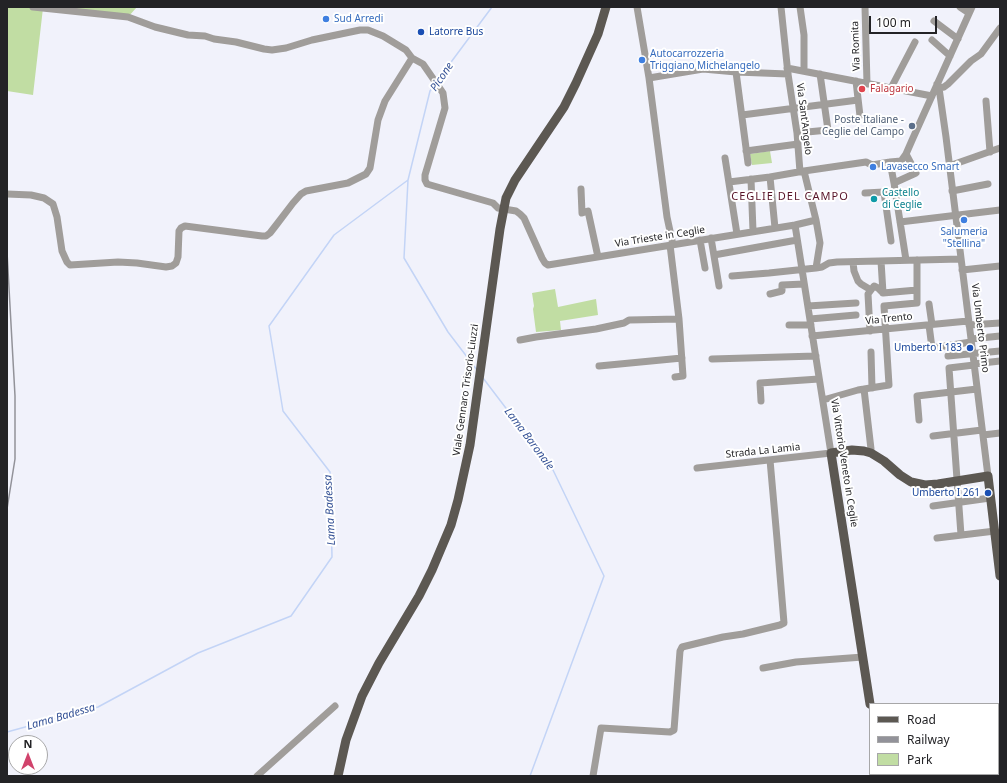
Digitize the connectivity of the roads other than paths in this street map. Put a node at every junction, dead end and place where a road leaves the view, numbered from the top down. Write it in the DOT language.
graph roads {
  1 [pos="33,7"];
  2 [pos="606,7"];
  3 [pos="637,7"];
  4 [pos="781,7"];
  5 [pos="800,7"];
  6 [pos="865,7"];
  7 [pos="960,7"];
  8 [pos="971,10"];
  9 [pos="934,21"];
  10 [pos="1000,28"];
  11 [pos="958,39"];
  12 [pos="932,40"];
  13 [pos="915,42"];
  14 [pos="950,56"];
  15 [pos="412,58"];
  16 [pos="788,71"];
  17 [pos="804,71"];
  18 [pos="736,72"];
  19 [pos="820,74"];
  20 [pos="649,78"];
  21 [pos="856,82"];
  22 [pos="867,84"];
  23 [pos="938,86"];
  24 [pos="891,88"];
  25 [pos="932,96"];
  26 [pos="858,100"];
  27 [pos="986,101"];
  28 [pos="824,105"];
  29 [pos="793,109"];
  30 [pos="742,115"];
  31 [pos="860,116"];
  32 [pos="797,133"];
  33 [pos="798,144"];
  34 [pos="1000,148"];
  35 [pos="746,151"];
  36 [pos="990,152"];
  37 [pos="906,154"];
  38 [pos="725,158"];
  39 [pos="748,163"];
  40 [pos="891,164"];
  41 [pos="949,166"];
  42 [pos="802,172"];
  43 [pos="770,177"];
  44 [pos="750,179"];
  45 [pos="729,182"];
  46 [pos="894,183"];
  47 [pos="988,184"];
  48 [pos="581,190"];
  49 [pos="952,191"];
  50 [pos="884,192"];
  51 [pos="865,193"];
  52 [pos="8,194"];
  53 [pos="504,209"];
  54 [pos="1000,210"];
  55 [pos="955,216"];
  56 [pos="816,220"];
  57 [pos="900,222"];
  58 [pos="795,225"];
  59 [pos="775,228"];
  60 [pos="753,231"];
  61 [pos="737,234"];
  62 [pos="711,238"];
  63 [pos="700,240"];
  64 [pos="797,240"];
  65 [pos="891,241"];
  66 [pos="672,245"];
  67 [pos="714,255"];
  68 [pos="598,257"];
  69 [pos="961,258"];
  70 [pos="906,260"];
  71 [pos="917,260"];
  72 [pos="881,261"];
  73 [pos="853,262"];
  74 [pos="1000,266"];
  75 [pos="705,268"];
  76 [pos="816,268"];
  77 [pos="802,270"];
  78 [pos="962,270"];
  79 [pos="732,276"];
  80 [pos="804,284"];
  81 [pos="719,286"];
  82 [pos="871,290"];
  83 [pos="917,290"];
  84 [pos="883,293"];
  85 [pos="770,294"];
  86 [pos="856,303"];
  87 [pos="929,304"];
  88 [pos="808,306"];
  89 [pos="856,315"];
  90 [pos="679,319"];
  91 [pos="810,322"];
  92 [pos="969,323"];
  93 [pos="1000,323"];
  94 [pos="789,325"];
  95 [pos="930,325"];
  96 [pos="885,329"];
  97 [pos="870,331"];
  98 [pos="812,336"];
  99 [pos="1000,336"];
  100 [pos="520,340"];
  101 [pos="971,341"];
  102 [pos="1000,351"];
  103 [pos="871,352"];
  104 [pos="972,353"];
  105 [pos="816,356"];
  106 [pos="948,356"];
  107 [pos="682,358"];
  108 [pos="712,359"];
  109 [pos="1000,362"];
  110 [pos="974,364"];
  111 [pos="599,366"];
  112 [pos="676,378"];
  113 [pos="819,379"];
  114 [pos="872,388"];
  115 [pos="864,389"];
  116 [pos="977,389"];
  117 [pos="951,392"];
  118 [pos="823,400"];
  119 [pos="761,401"];
  120 [pos="919,420"];
  121 [pos="982,432"];
  122 [pos="1000,433"];
  123 [pos="954,434"];
  124 [pos="933,436"];
  125 [pos="831,453"];
  126 [pos="870,453"];
  127 [pos="770,460"];
  128 [pos="696,468"];
  129 [pos="988,476"];
  130 [pos="957,481"];
  131 [pos="990,498"];
  132 [pos="959,502"];
  133 [pos="933,506"];
  134 [pos="995,531"];
  135 [pos="961,535"];
  136 [pos="937,538"];
  137 [pos="1000,576"];
  138 [pos="863,657"];
  139 [pos="763,668"];
  140 [pos="870,703"];
  141 [pos="335,706"];
  142 [pos="257,776"];
  143 [pos="338,776"];
  144 [pos="593,776"];
  1 -- 15 [label="street"];
  2 -- 53 [label="main road, Viale Gennaro Trisorio-Liuzzi"];
  3 -- 20 [label="street"];
  4 -- 16 [label="street, Via Sant'Angelo"];
  5 -- 17 [label="street"];
  6 -- 22 [label="street, Via Romita"];
  7 -- 8 [label="street"];
  8 -- 11 [label="street"];
  9 -- 11 [label="street"];
  10 -- 23 [label="street"];
  11 -- 14 [label="street"];
  12 -- 14 [label="street"];
  13 -- 24 [label="street"];
  14 -- 23 [label="street"];
  15 -- 52 [label="street"];
  15 -- 53 [label="street"];
  16 -- 17 [label="street"];
  16 -- 18 [label="street"];
  16 -- 29 [label="street, Via Sant'Angelo"];
  17 -- 19 [label="street"];
  18 -- 20 [label="street"];
  18 -- 30 [label="street"];
  19 -- 21 [label="street"];
  19 -- 28 [label="street"];
  20 -- 66 [label="street"];
  21 -- 22 [label="street"];
  21 -- 26 [label="street"];
  22 -- 24 [label="street"];
  23 -- 25 [label="street"];
  23 -- 41 [label="street, Via Umberto Primo"];
  24 -- 25 [label="street"];
  25 -- 37 [label="street"];
  26 -- 28 [label="street"];
  26 -- 31 [label="street"];
  27 -- 36 [label="street"];
  28 -- 29 [label="street"];
  28 -- 32 [label="street"];
  29 -- 30 [label="street"];
  29 -- 32 [label="street, Via Sant'Angelo"];
  30 -- 35 [label="street"];
  32 -- 33 [label="street, Via Sant'Angelo"];
  33 -- 35 [label="street"];
  33 -- 42 [label="street, Via Sant'Angelo"];
  34 -- 36 [label="street"];
  35 -- 39 [label="street"];
  36 -- 41 [label="street"];
  37 -- 40 [label="street"];
  37 -- 46 [label="street"];
  38 -- 45 [label="street"];
  40 -- 42 [label="street"];
  40 -- 46 [label="street"];
  41 -- 49 [label="street, Via Umberto Primo"];
  42 -- 43 [label="street"];
  42 -- 56 [label="street, Via Sant'Angelo"];
  43 -- 43 [label="street"];
  43 -- 44 [label="street"];
  43 -- 59 [label="street"];
  44 -- 45 [label="street"];
  44 -- 60 [label="street"];
  45 -- 61 [label="street"];
  46 -- 50 [label="street"];
  46 -- 57 [label="street"];
  47 -- 49 [label="street"];
  48 -- 68 [label="street"];
  49 -- 55 [label="street, Via Umberto Primo"];
  50 -- 51 [label="street"];
  50 -- 65 [label="street"];
  53 -- 68 [label="street, Via Trieste in Ceglie"];
  53 -- 143 [label="main road, Viale Gennaro Trisorio-Liuzzi"];
  54 -- 55 [label="street"];
  55 -- 57 [label="street"];
  55 -- 69 [label="street, Via Umberto Primo"];
  56 -- 58 [label="street, Via Trieste in Ceglie"];
  56 -- 76 [label="street, Via Sant'Angelo"];
  57 -- 70 [label="street"];
  58 -- 59 [label="street, Via Trieste in Ceglie"];
  58 -- 64 [label="street, Via Vittorio Veneto in Ceglie"];
  59 -- 60 [label="street, Via Trieste in Ceglie"];
  60 -- 61 [label="street, Via Trieste in Ceglie"];
  61 -- 62 [label="street, Via Trieste in Ceglie"];
  62 -- 63 [label="street, Via Trieste in Ceglie"];
  62 -- 67 [label="street"];
  63 -- 66 [label="street, Via Trieste in Ceglie"];
  63 -- 75 [label="street"];
  64 -- 67 [label="street"];
  64 -- 77 [label="street, Via Vittorio Veneto in Ceglie"];
  66 -- 68 [label="street, Via Trieste in Ceglie"];
  66 -- 90 [label="street"];
  67 -- 81 [label="street"];
  69 -- 71 [label="street"];
  69 -- 78 [label="street, Via Umberto Primo"];
  70 -- 71 [label="street"];
  70 -- 72 [label="street"];
  71 -- 83 [label="street"];
  72 -- 73 [label="street"];
  72 -- 84 [label="street"];
  73 -- 76 [label="street"];
  73 -- 82 [label="street"];
  74 -- 78 [label="street"];
  76 -- 77 [label="street"];
  77 -- 79 [label="street"];
  77 -- 80 [label="street, Via Vittorio Veneto in Ceglie"];
  78 -- 92 [label="street, Via Umberto Primo"];
  80 -- 85 [label="street"];
  80 -- 88 [label="street, Via Vittorio Veneto in Ceglie"];
  82 -- 84 [label="street"];
  82 -- 97 [label="street"];
  83 -- 84 [label="street"];
  83 -- 96 [label="street"];
  86 -- 88 [label="street"];
  87 -- 95 [label="street"];
  88 -- 91 [label="street, Via Vittorio Veneto in Ceglie"];
  89 -- 91 [label="street"];
  90 -- 100 [label="street"];
  90 -- 107 [label="street"];
  91 -- 94 [label="street"];
  91 -- 98 [label="street, Via Vittorio Veneto in Ceglie"];
  92 -- 93 [label="street, Via Trento"];
  92 -- 95 [label="street, Via Trento"];
  92 -- 101 [label="street, Via Umberto Primo"];
  95 -- 96 [label="street, Via Trento"];
  95 -- 101 [label="street"];
  96 -- 97 [label="street, Via Trento"];
  96 -- 114 [label="street"];
  97 -- 98 [label="street, Via Trento"];
  98 -- 105 [label="street, Via Vittorio Veneto in Ceglie"];
  99 -- 101 [label="street"];
  101 -- 104 [label="street, Via Umberto Primo"];
  102 -- 104 [label="street"];
  103 -- 114 [label="street"];
  104 -- 106 [label="street"];
  104 -- 110 [label="street, Via Umberto Primo"];
  105 -- 108 [label="street"];
  105 -- 113 [label="street, Via Vittorio Veneto in Ceglie"];
  107 -- 111 [label="street"];
  107 -- 112 [label="street"];
  109 -- 110 [label="street"];
  110 -- 116 [label="street, Via Umberto Primo"];
  110 -- 117 [label="street"];
  113 -- 118 [label="street, Via Vittorio Veneto in Ceglie"];
  113 -- 119 [label="street"];
  114 -- 115 [label="street"];
  115 -- 118 [label="street"];
  115 -- 126 [label="street"];
  116 -- 117 [label="street"];
  116 -- 121 [label="street, Via Umberto Primo"];
  117 -- 120 [label="street"];
  117 -- 123 [label="street"];
  118 -- 125 [label="street, Via Vittorio Veneto in Ceglie"];
  121 -- 122 [label="street"];
  121 -- 123 [label="street"];
  121 -- 129 [label="street, Via Umberto Primo"];
  123 -- 124 [label="street"];
  123 -- 130 [label="street"];
  125 -- 126 [label="main road"];
  125 -- 127 [label="street, Strada La Lamia"];
  125 -- 138 [label="main road, Via Vittorio Veneto in Ceglie"];
  126 -- 130 [label="main road"];
  127 -- 128 [label="street, Strada La Lamia"];
  127 -- 144 [label="street"];
  129 -- 130 [label="main road"];
  129 -- 131 [label="main road, Via Umberto Primo"];
  130 -- 132 [label="street"];
  131 -- 132 [label="street"];
  131 -- 134 [label="main road, Via Umberto Primo"];
  132 -- 133 [label="street"];
  132 -- 135 [label="street"];
  134 -- 135 [label="street"];
  134 -- 137 [label="main road, Via Umberto Primo"];
  135 -- 136 [label="street"];
  138 -- 139 [label="street"];
  138 -- 140 [label="main road, Via Vittorio Veneto in Ceglie"];
  141 -- 142 [label="street"];
}
